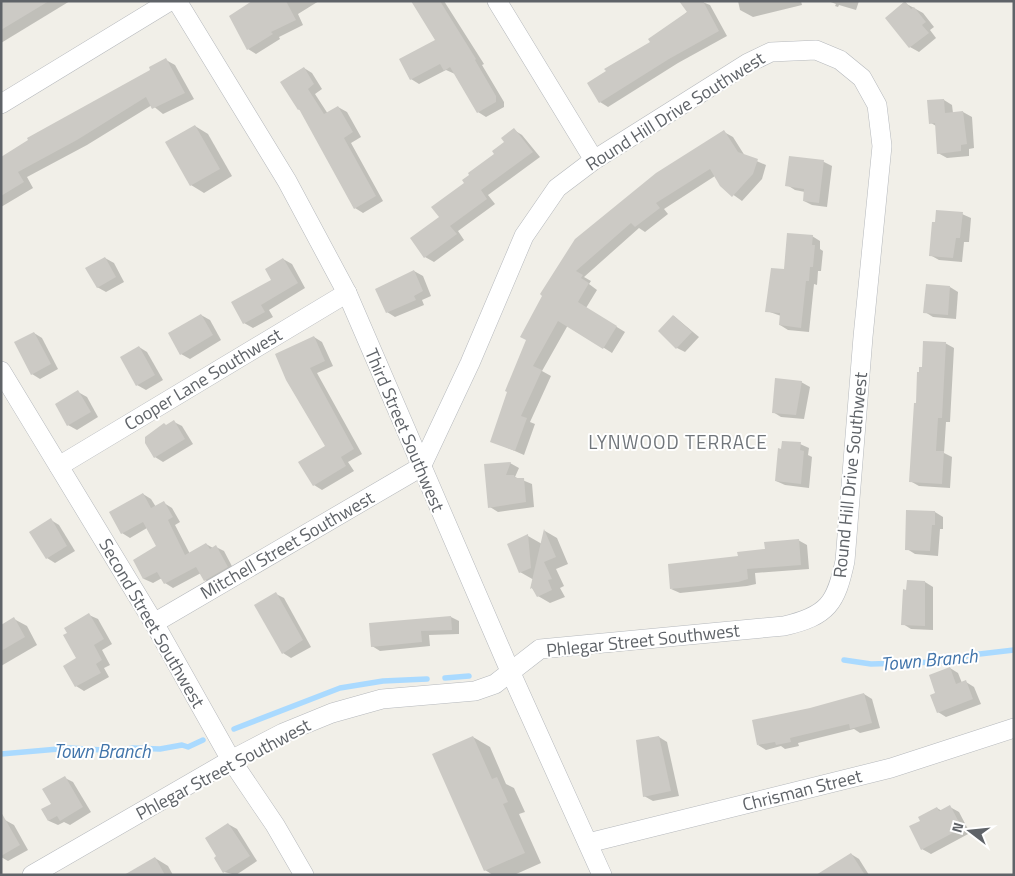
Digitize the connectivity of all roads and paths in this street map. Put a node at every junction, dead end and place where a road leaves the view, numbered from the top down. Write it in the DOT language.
graph roads {
  1 [pos="170,1"];
  2 [pos="177,1"];
  3 [pos="496,1"];
  4 [pos="1,104"];
  5 [pos="594,160"];
  6 [pos="347,293"];
  7 [pos="1,371"];
  8 [pos="59,466"];
  9 [pos="421,467"];
  10 [pos="827,608"];
  11 [pos="154,623"];
  12 [pos="510,671"];
  13 [pos="1014,728"];
  14 [pos="231,760"];
  15 [pos="588,843"];
  16 [pos="32,875"];
  17 [pos="304,875"];
  18 [pos="602,875"];
  1 -- 4 [label="street"];
  2 -- 6 [label="street, Third Street Southwest"];
  3 -- 5 [label="street"];
  5 -- 9 [label="street, Round Hill Drive Southwest"];
  5 -- 10 [label="street, Round Hill Drive Southwest"];
  6 -- 8 [label="street, Cooper Lane Southwest"];
  6 -- 9 [label="street, Third Street Southwest"];
  7 -- 8 [label="street, Second Street Southwest"];
  8 -- 11 [label="street, Second Street Southwest"];
  9 -- 11 [label="street, Mitchell Street Southwest"];
  9 -- 12 [label="street, Third Street Southwest"];
  10 -- 12 [label="street, Phlegar Street Southwest"];
  11 -- 14 [label="street, Second Street Southwest"];
  12 -- 14 [label="street, Phlegar Street Southwest"];
  12 -- 15 [label="street, Third Street Southwest"];
  13 -- 15 [label="street, Chrisman Street"];
  14 -- 16 [label="street, Phlegar Street Southwest"];
  14 -- 17 [label="street, Second Street Southwest"];
  15 -- 18 [label="street, Third Street Southwest"];
}
